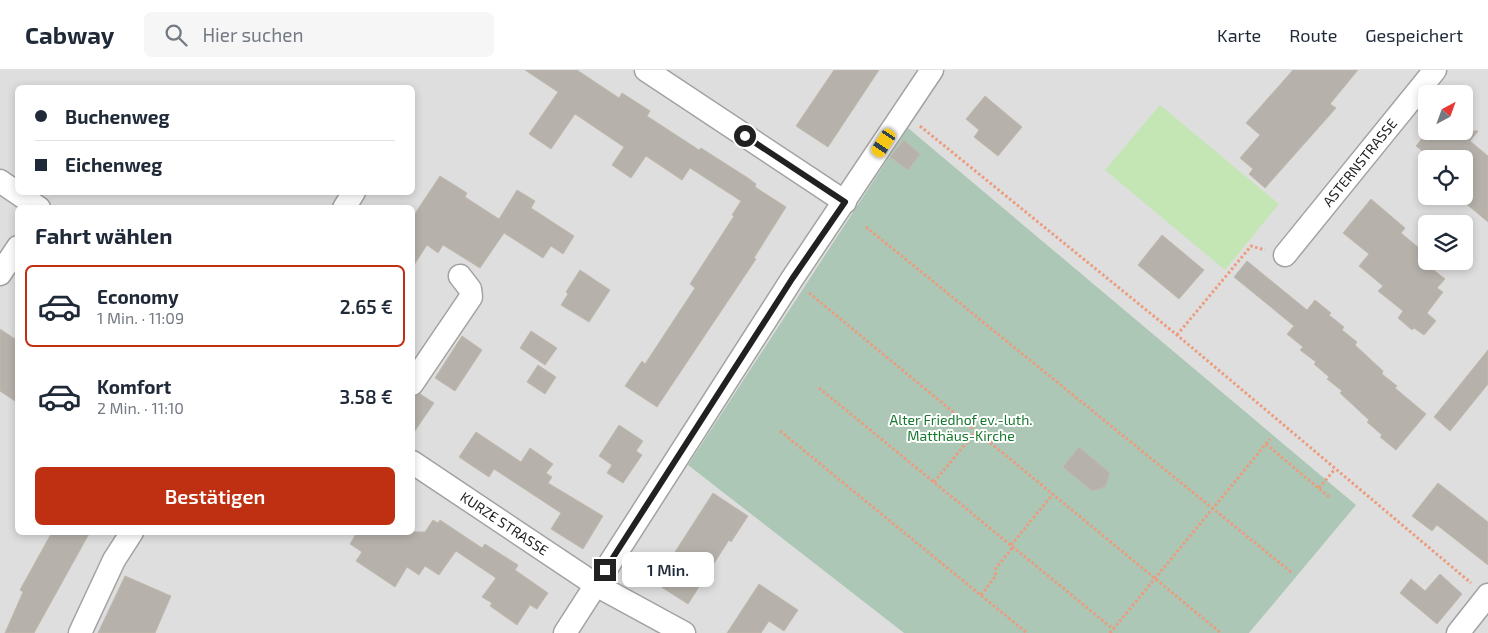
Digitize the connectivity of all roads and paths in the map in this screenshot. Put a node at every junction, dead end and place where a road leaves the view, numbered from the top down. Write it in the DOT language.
graph roads {
  1 [pos="646,70"];
  2 [pos="932,70"];
  3 [pos="1434,70"];
  4 [pos="903,113"];
  5 [pos="0,181"];
  6 [pos="15,192"];
  7 [pos="20,195"];
  8 [pos="845,202"];
  9 [pos="34,205"];
  10 [pos="866,227"];
  11 [pos="15,252"];
  12 [pos="1285,255"];
  13 [pos="0,274"];
  14 [pos="460,276"];
  15 [pos="792,279"];
  16 [pos="1177,335"];
  17 [pos="415,380"];
  18 [pos="819,388"];
  19 [pos="780,431"];
  20 [pos="976,431"];
  21 [pos="1270,439"];
  22 [pos="1266,444"];
  23 [pos="415,464"];
  24 [pos="1335,469"];
  25 [pos="934,482"];
  26 [pos="1319,488"];
  27 [pos="1053,494"];
  28 [pos="1329,497"];
  29 [pos="1213,507"];
  30 [pos="130,535"];
  31 [pos="1012,546"];
  32 [pos="1291,572"];
  33 [pos="1154,578"];
  34 [pos="596,585"];
  35 [pos="981,595"];
  36 [pos="1487,596"];
  37 [pos="1113,629"];
  38 [pos="80,633"];
  39 [pos="565,633"];
  40 [pos="684,633"];
  41 [pos="1027,633"];
  42 [pos="1110,633"];
  43 [pos="1221,633"];
  44 [pos="1458,633"];
  1 -- 8 [label="street"];
  2 -- 4 [label="street"];
  3 -- 12 [label="street, ASTERNSTRASSE"];
  4 -- 8 [label="street"];
  4 -- 16 [label="path"];
  5 -- 6 [label="street"];
  7 -- 9 [label="street"];
  8 -- 15 [label="street"];
  10 -- 29 [label="path"];
  11 -- 13 [label="street"];
  12 -- 16 [label="path"];
  14 -- 17 [label="street"];
  15 -- 20 [label="path"];
  15 -- 34 [label="street"];
  16 -- 24 [label="path"];
  18 -- 25 [label="path"];
  19 -- 35 [label="path"];
  20 -- 25 [label="path"];
  20 -- 27 [label="path"];
  21 -- 22 [label="path"];
  22 -- 26 [label="path"];
  22 -- 29 [label="path"];
  23 -- 34 [label="street, KURZE STRASSE"];
  24 -- 26 [label="path"];
  24 -- 36 [label="path"];
  25 -- 31 [label="path"];
  26 -- 28 [label="path"];
  27 -- 31 [label="path"];
  27 -- 33 [label="path"];
  29 -- 32 [label="path"];
  29 -- 33 [label="path"];
  30 -- 38 [label="street"];
  31 -- 35 [label="path"];
  31 -- 37 [label="path"];
  33 -- 37 [label="path"];
  33 -- 43 [label="path"];
  34 -- 39 [label="street"];
  34 -- 40 [label="street, KURZE STRASSE"];
  35 -- 41 [label="path"];
  36 -- 44 [label="street"];
  37 -- 42 [label="path"];
}
